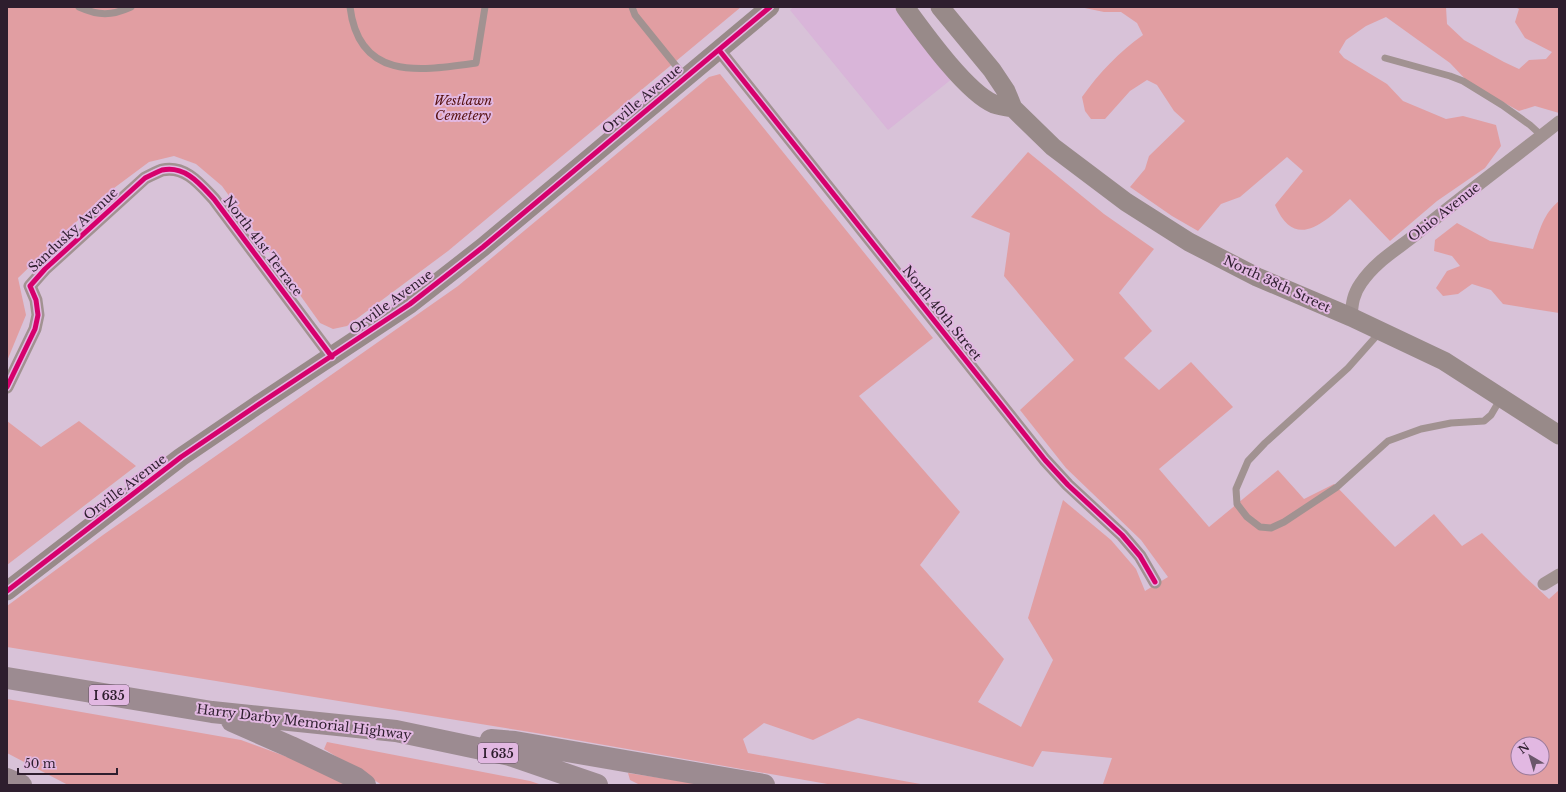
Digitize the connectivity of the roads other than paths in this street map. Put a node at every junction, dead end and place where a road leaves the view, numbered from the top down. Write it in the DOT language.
graph roads {
  1 [pos="79,7"];
  2 [pos="131,7"];
  3 [pos="350,7"];
  4 [pos="485,7"];
  5 [pos="632,7"];
  6 [pos="770,7"];
  7 [pos="905,7"];
  8 [pos="940,7"];
  9 [pos="719,50"];
  10 [pos="1385,58"];
  11 [pos="685,78"];
  12 [pos="1012,108"];
  13 [pos="1559,122"];
  14 [pos="1542,136"];
  15 [pos="162,170"];
  16 [pos="1351,317"];
  17 [pos="1381,332"];
  18 [pos="332,357"];
  19 [pos="7,387"];
  20 [pos="1501,398"];
  21 [pos="1559,435"];
  22 [pos="1559,574"];
  23 [pos="1155,582"];
  24 [pos="1544,584"];
  25 [pos="7,591"];
  26 [pos="7,678"];
  27 [pos="212,712"];
  28 [pos="396,731"];
  29 [pos="7,779"];
  30 [pos="21,785"];
  31 [pos="365,785"];
  32 [pos="597,785"];
  33 [pos="764,785"];
  1 -- 2 [label="lane"];
  3 -- 4 [label="lane"];
  5 -- 11 [label="lane"];
  6 -- 9 [label="street, Orville Avenue"];
  7 -- 12 [label="street, North 38th Street"];
  8 -- 12 [label="street, North 38th Street"];
  9 -- 11 [label="street, Orville Avenue"];
  9 -- 23 [label="street, North 40th Street"];
  10 -- 14 [label="lane"];
  11 -- 18 [label="street, Orville Avenue"];
  12 -- 16 [label="street, North 38th Street"];
  13 -- 14 [label="street, Ohio Avenue"];
  14 -- 16 [label="street, Ohio Avenue"];
  15 -- 18 [label="street, North 41st Terrace"];
  15 -- 19 [label="street, Sandusky Avenue"];
  16 -- 17 [label="street, North 38th Street"];
  17 -- 20 [label="street, North 38th Street"];
  17 -- 20 [label="lane"];
  18 -- 25 [label="street, Orville Avenue"];
  20 -- 21 [label="street, North 38th Street"];
  22 -- 24 [label="street"];
  26 -- 27 [label="highway, Harry Darby Memorial Highway / I 635"];
  27 -- 28 [label="highway, Harry Darby Memorial Highway / I 635"];
  27 -- 31 [label="highway"];
  28 -- 32 [label="highway, Harry Darby Memorial Highway / I 635"];
  28 -- 33 [label="highway"];
  29 -- 30 [label="highway"];
}
